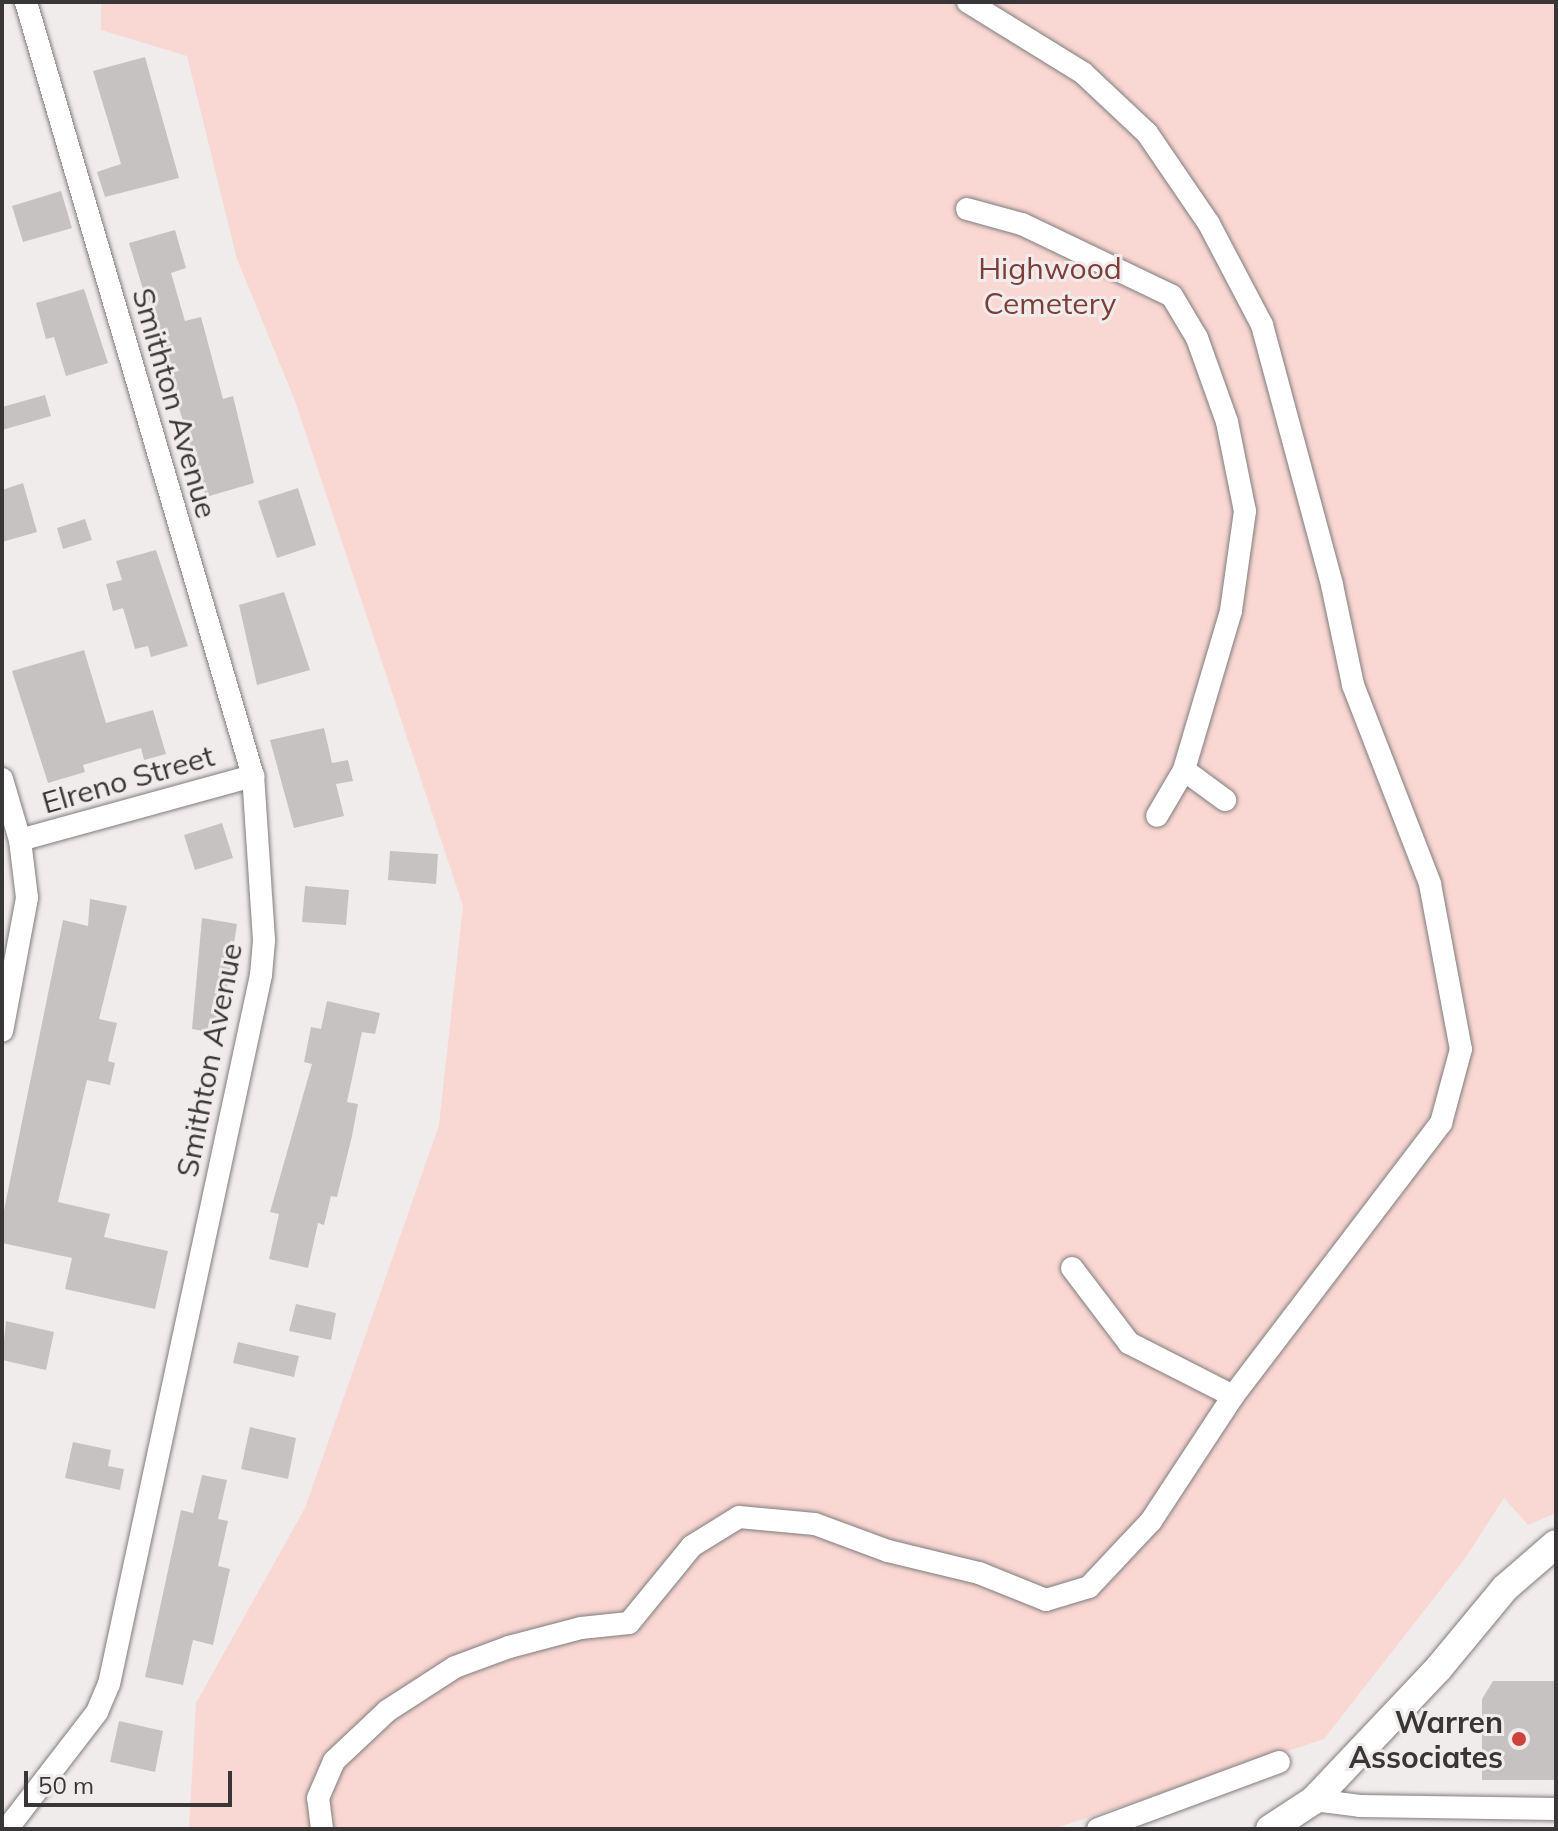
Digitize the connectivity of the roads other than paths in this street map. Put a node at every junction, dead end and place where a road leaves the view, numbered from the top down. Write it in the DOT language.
graph roads {
  1 [pos="26,2"];
  2 [pos="968,2"];
  3 [pos="967,209"];
  4 [pos="1184,770"];
  5 [pos="253,776"];
  6 [pos="2,779"];
  7 [pos="1225,800"];
  8 [pos="1157,816"];
  9 [pos="20,840"];
  10 [pos="2,1031"];
  11 [pos="1072,1268"];
  12 [pos="1233,1396"];
  13 [pos="1556,1544"];
  14 [pos="1279,1762"];
  15 [pos="1314,1800"];
  16 [pos="1556,1809"];
  17 [pos="7,1829"];
  18 [pos="322,1829"];
  19 [pos="1098,1829"];
  20 [pos="1270,1829"];
  1 -- 5 [label="street, Smithton Avenue"];
  2 -- 12 [label="street"];
  3 -- 4 [label="street"];
  4 -- 7 [label="street"];
  4 -- 8 [label="street"];
  5 -- 9 [label="street, Elreno Street"];
  5 -- 17 [label="street, Smithton Avenue"];
  6 -- 9 [label="street"];
  9 -- 10 [label="street"];
  11 -- 12 [label="street"];
  12 -- 18 [label="street"];
  13 -- 15 [label="street"];
  14 -- 19 [label="street"];
  15 -- 16 [label="street"];
  15 -- 20 [label="street"];
}
